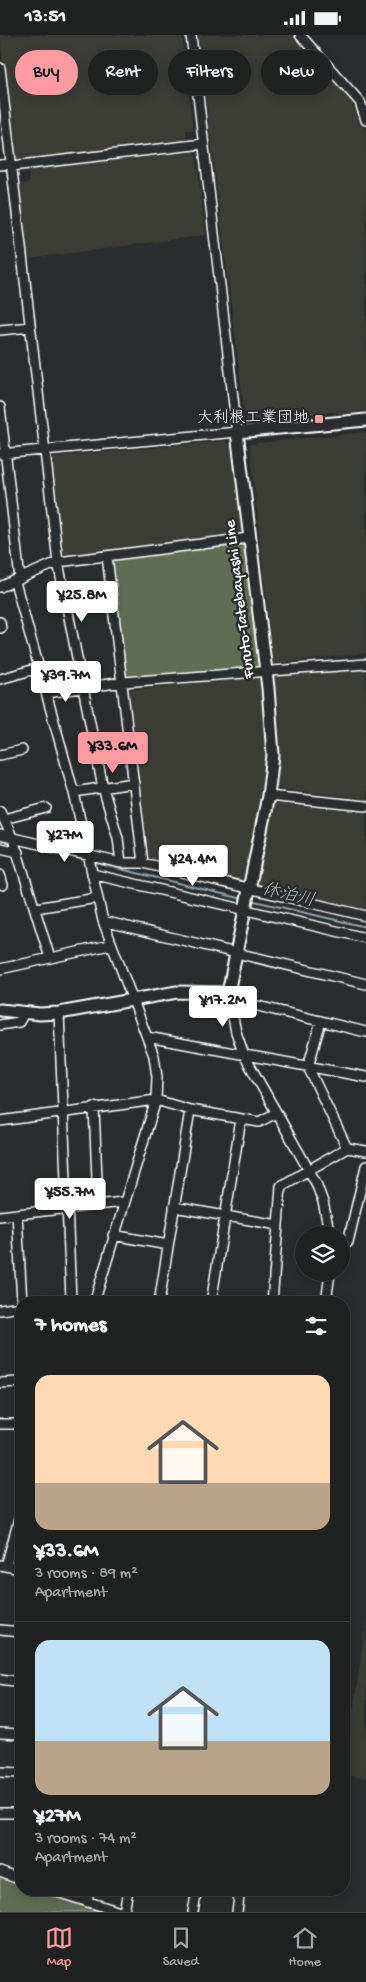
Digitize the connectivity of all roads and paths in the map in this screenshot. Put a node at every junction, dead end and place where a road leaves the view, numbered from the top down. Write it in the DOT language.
graph roads {
  1 [pos="191,35"];
  2 [pos="300,35"];
  3 [pos="0,68"];
  4 [pos="366,120"];
  5 [pos="203,144"];
  6 [pos="0,165"];
  7 [pos="12,165"];
  8 [pos="30,327"];
  9 [pos="0,331"];
  10 [pos="0,407"];
  11 [pos="366,420"];
  12 [pos="237,432"];
  13 [pos="45,450"];
  14 [pos="3,453"];
  15 [pos="250,538"];
  16 [pos="107,557"];
  17 [pos="58,562"];
  18 [pos="17,580"];
  19 [pos="0,587"];
  20 [pos="366,664"];
  21 [pos="39,668"];
  22 [pos="266,671"];
  23 [pos="0,679"];
  24 [pos="123,682"];
  25 [pos="82,688"];
  26 [pos="46,693"];
  27 [pos="22,751"];
  28 [pos="0,755"];
  29 [pos="134,783"];
  30 [pos="103,788"];
  31 [pos="74,793"];
  32 [pos="268,796"];
  33 [pos="366,806"];
  34 [pos="46,808"];
  35 [pos="2,814"];
  36 [pos="0,835"];
  37 [pos="16,846"];
  38 [pos="0,848"];
  39 [pos="87,859"];
  40 [pos="121,863"];
  41 [pos="143,863"];
  42 [pos="0,875"];
  43 [pos="92,875"];
  44 [pos="3,885"];
  45 [pos="248,889"];
  46 [pos="97,898"];
  47 [pos="36,908"];
  48 [pos="244,908"];
  49 [pos="366,916"];
  50 [pos="103,921"];
  51 [pos="366,938"];
  52 [pos="110,945"];
  53 [pos="235,951"];
  54 [pos="50,958"];
  55 [pos="0,969"];
  56 [pos="366,984"];
  57 [pos="228,993"];
  58 [pos="132,1000"];
  59 [pos="0,1010"];
  60 [pos="24,1013"];
  61 [pos="59,1013"];
  62 [pos="321,1021"];
  63 [pos="0,1025"];
  64 [pos="366,1032"];
  65 [pos="147,1037"];
  66 [pos="244,1055"];
  67 [pos="308,1067"];
  68 [pos="366,1077"];
  69 [pos="156,1100"];
  70 [pos="94,1107"];
  71 [pos="190,1110"];
  72 [pos="63,1112"];
  73 [pos="276,1113"];
  74 [pos="241,1119"];
  75 [pos="0,1121"];
  76 [pos="347,1148"];
  77 [pos="366,1151"];
  78 [pos="366,1166"];
  79 [pos="309,1169"];
  80 [pos="123,1203"];
  81 [pos="98,1204"];
  82 [pos="174,1207"];
  83 [pos="67,1208"];
  84 [pos="18,1214"];
  85 [pos="225,1216"];
  86 [pos="0,1217"];
  87 [pos="278,1225"];
  88 [pos="328,1226"];
  89 [pos="350,1234"];
  90 [pos="113,1235"];
  91 [pos="168,1245"];
  92 [pos="329,1281"];
  93 [pos="22,1296"];
  94 [pos="71,1296"];
  95 [pos="96,1296"];
  96 [pos="160,1296"];
  97 [pos="212,1296"];
  98 [pos="273,1296"];
  99 [pos="327,1296"];
  100 [pos="15,1308"];
  101 [pos="0,1310"];
  102 [pos="15,1382"];
  103 [pos="0,1383"];
  104 [pos="0,1424"];
  105 [pos="15,1424"];
  106 [pos="15,1529"];
  107 [pos="3,1565"];
  108 [pos="0,1630"];
  109 [pos="15,1631"];
  110 [pos="0,1679"];
  111 [pos="15,1681"];
  112 [pos="0,1733"];
  113 [pos="15,1734"];
  114 [pos="0,1772"];
  115 [pos="15,1773"];
  116 [pos="0,1813"];
  117 [pos="15,1813"];
  118 [pos="0,1872"];
  119 [pos="15,1878"];
  120 [pos="69,1896"];
  121 [pos="88,1896"];
  122 [pos="127,1896"];
  123 [pos="195,1896"];
  124 [pos="239,1896"];
  125 [pos="87,1902"];
  126 [pos="120,1912"];
  127 [pos="124,1912"];
  128 [pos="193,1912"];
  129 [pos="237,1912"];
  1 -- 5 [label="street"];
  2 -- 4 [label="street"];
  3 -- 7 [label="street"];
  5 -- 7 [label="street"];
  5 -- 12 [label="street"];
  6 -- 7 [label="street"];
  7 -- 8 [label="street"];
  8 -- 9 [label="street"];
  8 -- 13 [label="street"];
  10 -- 14 [label="street"];
  11 -- 12 [label="main road"];
  12 -- 13 [label="street"];
  12 -- 15 [label="main road, Furuto-Tatebayashi Line"];
  13 -- 14 [label="street"];
  13 -- 17 [label="street"];
  14 -- 18 [label="street"];
  15 -- 16 [label="street"];
  15 -- 22 [label="main road, Furuto-Tatebayashi Line"];
  16 -- 17 [label="street"];
  16 -- 24 [label="street"];
  17 -- 18 [label="street"];
  17 -- 25 [label="street"];
  18 -- 19 [label="street"];
  18 -- 21 [label="street"];
  20 -- 22 [label="street"];
  21 -- 23 [label="street"];
  21 -- 26 [label="street"];
  22 -- 24 [label="street"];
  22 -- 32 [label="main road, Furuto-Tatebayashi Line"];
  24 -- 25 [label="street"];
  24 -- 29 [label="street"];
  25 -- 26 [label="street"];
  25 -- 30 [label="street"];
  26 -- 31 [label="street"];
  27 -- 28 [label="street"];
  29 -- 30 [label="street"];
  29 -- 41 [label="street"];
  30 -- 31 [label="street"];
  30 -- 40 [label="street"];
  31 -- 39 [label="street"];
  32 -- 33 [label="street"];
  32 -- 45 [label="main road, Furuto-Tatebayashi Line"];
  34 -- 35 [label="street"];
  35 -- 37 [label="street"];
  36 -- 37 [label="street"];
  37 -- 38 [label="street"];
  37 -- 39 [label="street"];
  37 -- 47 [label="street"];
  39 -- 40 [label="street"];
  39 -- 43 [label="street"];
  40 -- 41 [label="street"];
  41 -- 45 [label="street"];
  42 -- 44 [label="street"];
  43 -- 46 [label="street"];
  43 -- 48 [label="street"];
  45 -- 48 [label="main road, Furuto-Tatebayashi Line"];
  45 -- 49 [label="street"];
  46 -- 47 [label="street"];
  46 -- 50 [label="street"];
  47 -- 54 [label="street"];
  48 -- 51 [label="street"];
  48 -- 53 [label="main road"];
  50 -- 52 [label="street"];
  50 -- 53 [label="street"];
  52 -- 54 [label="street"];
  52 -- 58 [label="street"];
  53 -- 56 [label="street"];
  53 -- 57 [label="main road"];
  54 -- 55 [label="street"];
  57 -- 58 [label="main road"];
  57 -- 62 [label="street"];
  57 -- 66 [label="street"];
  58 -- 61 [label="main road"];
  58 -- 65 [label="street"];
  59 -- 60 [label="main road"];
  60 -- 61 [label="main road"];
  60 -- 63 [label="street"];
  61 -- 72 [label="street"];
  62 -- 64 [label="street"];
  62 -- 67 [label="street"];
  65 -- 66 [label="street"];
  65 -- 69 [label="street"];
  66 -- 67 [label="street"];
  66 -- 73 [label="street"];
  67 -- 68 [label="street"];
  67 -- 76 [label="street"];
  69 -- 70 [label="street"];
  69 -- 71 [label="street"];
  69 -- 80 [label="street"];
  70 -- 72 [label="street"];
  70 -- 81 [label="street"];
  71 -- 74 [label="street"];
  71 -- 82 [label="street"];
  72 -- 75 [label="street"];
  72 -- 83 [label="street"];
  73 -- 74 [label="street"];
  73 -- 79 [label="street"];
  74 -- 85 [label="street"];
  76 -- 77 [label="street"];
  76 -- 79 [label="street"];
  78 -- 89 [label="street"];
  79 -- 87 [label="street"];
  79 -- 88 [label="street"];
  80 -- 81 [label="street"];
  80 -- 90 [label="street"];
  81 -- 83 [label="street"];
  82 -- 85 [label="street"];
  82 -- 91 [label="street"];
  83 -- 84 [label="street"];
  83 -- 94 [label="street"];
  84 -- 86 [label="street"];
  84 -- 93 [label="street"];
  85 -- 87 [label="street"];
  85 -- 97 [label="street"];
  87 -- 98 [label="street"];
  90 -- 91 [label="street"];
  90 -- 95 [label="street"];
  91 -- 96 [label="street"];
  92 -- 99 [label="street"];
  100 -- 101 [label="street"];
  102 -- 103 [label="street"];
  104 -- 105 [label="street"];
  106 -- 107 [label="street"];
  108 -- 109 [label="street"];
  110 -- 111 [label="street"];
  112 -- 113 [label="street"];
  114 -- 115 [label="street"];
  116 -- 117 [label="street"];
  118 -- 119 [label="street"];
  120 -- 125 [label="street"];
  121 -- 125 [label="street"];
  122 -- 127 [label="street"];
  123 -- 128 [label="street"];
  124 -- 129 [label="street"];
  125 -- 126 [label="street"];
}
